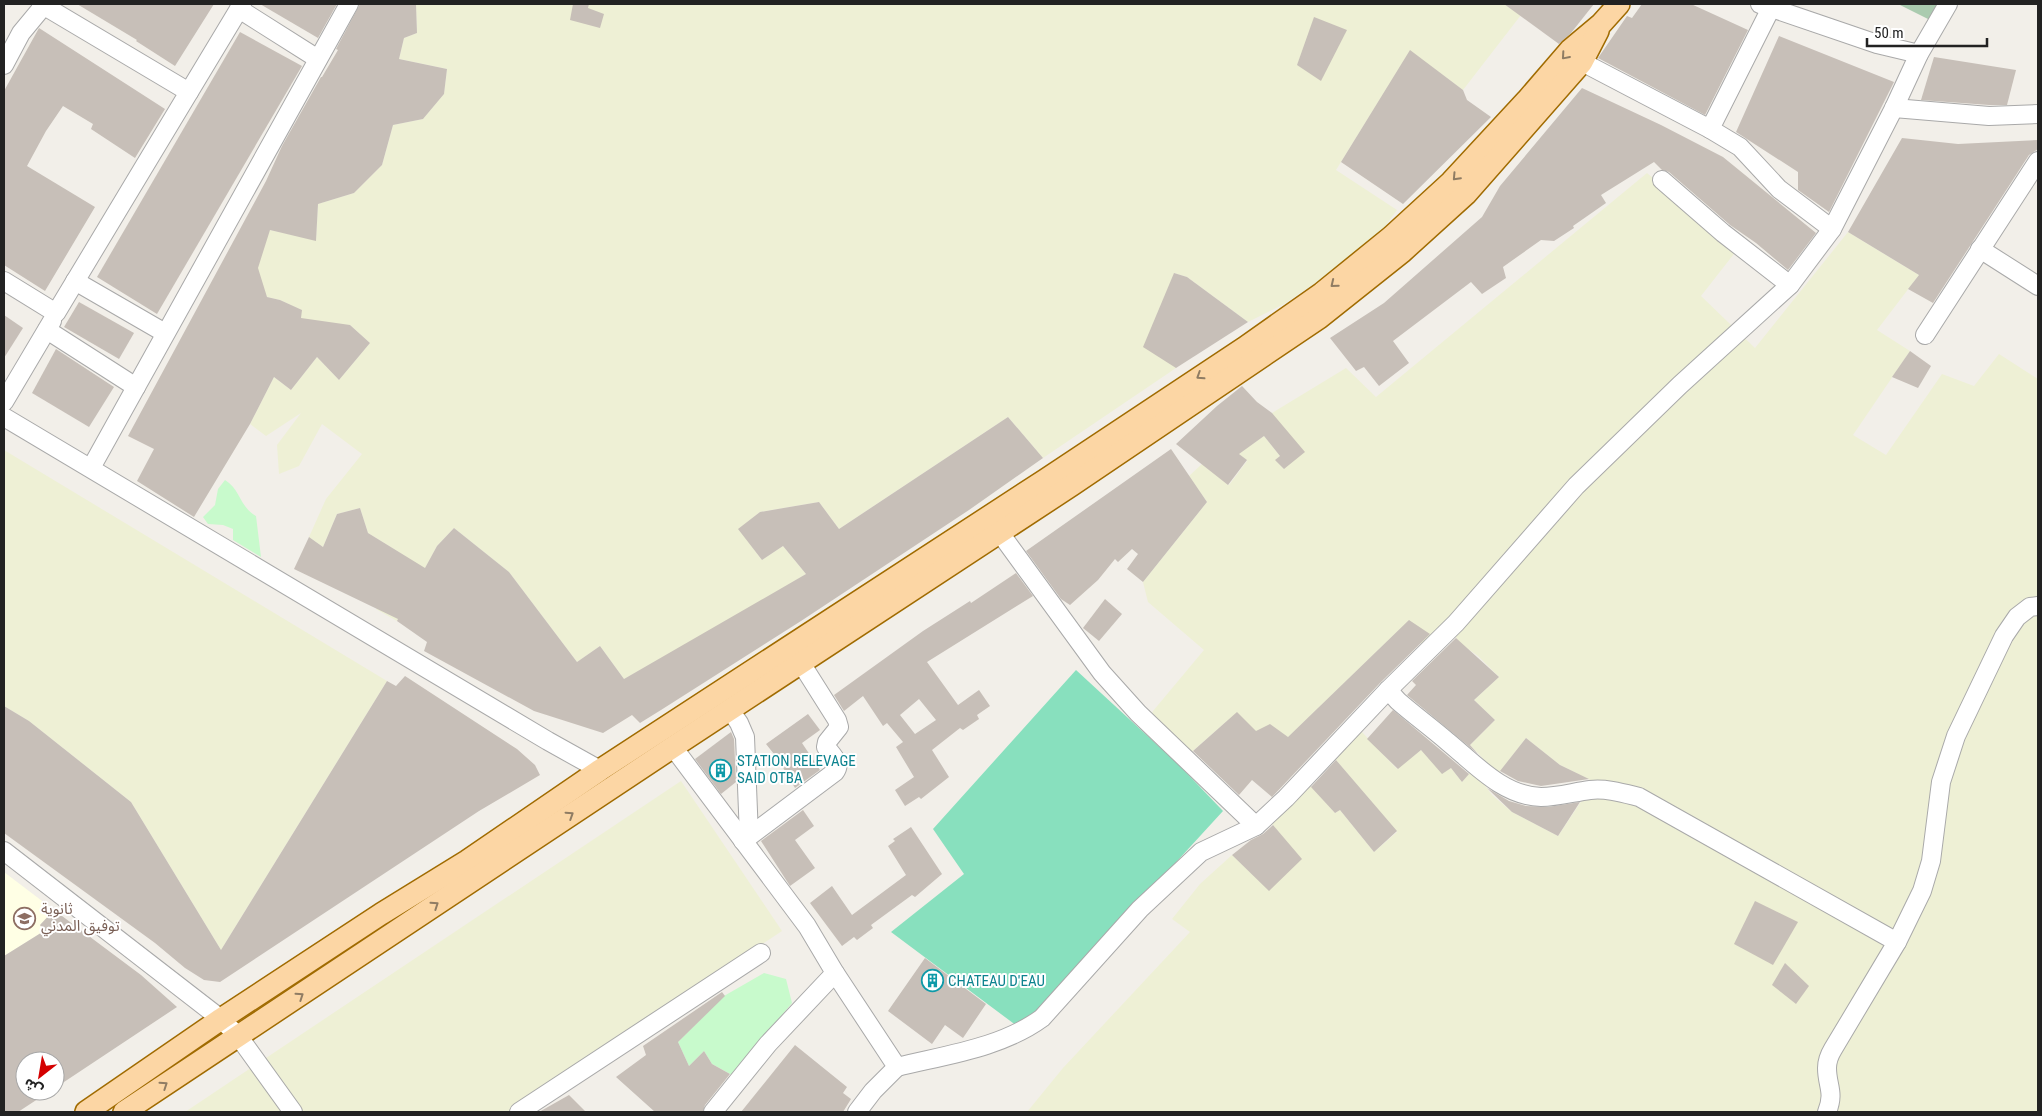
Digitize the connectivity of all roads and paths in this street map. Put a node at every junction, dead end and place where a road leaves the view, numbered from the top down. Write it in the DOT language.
graph roads {
  1 [pos="43,4"];
  2 [pos="349,4"];
  3 [pos="1619,4"];
  4 [pos="1948,4"];
  5 [pos="240,6"];
  6 [pos="1765,6"];
  7 [pos="1601,24"];
  8 [pos="1919,54"];
  9 [pos="318,59"];
  10 [pos="1582,62"];
  11 [pos="4,65"];
  12 [pos="189,92"];
  13 [pos="1894,108"];
  14 [pos="2038,114"];
  15 [pos="1710,129"];
  16 [pos="2038,161"];
  17 [pos="1662,180"];
  18 [pos="1832,229"];
  19 [pos="1980,249"];
  20 [pos="4,281"];
  21 [pos="75,281"];
  22 [pos="1790,285"];
  23 [pos="2038,286"];
  24 [pos="56,313"];
  25 [pos="48,330"];
  26 [pos="166,333"];
  27 [pos="1925,335"];
  28 [pos="136,387"];
  29 [pos="4,402"];
  30 [pos="4,417"];
  31 [pos="90,468"];
  32 [pos="1000,533"];
  33 [pos="2038,606"];
  34 [pos="801,663"];
  35 [pos="1388,690"];
  36 [pos="730,710"];
  37 [pos="673,747"];
  38 [pos="600,770"];
  39 [pos="1256,826"];
  40 [pos="746,838"];
  41 [pos="4,852"];
  42 [pos="1897,942"];
  43 [pos="761,953"];
  44 [pos="835,973"];
  45 [pos="221,1020"];
  46 [pos="239,1037"];
  47 [pos="897,1067"];
  48 [pos="86,1112"];
  49 [pos="124,1112"];
  50 [pos="293,1112"];
  51 [pos="519,1112"];
  52 [pos="714,1112"];
  53 [pos="857,1112"];
  54 [pos="1828,1112"];
  1 -- 11 [label="street"];
  1 -- 12 [label="street"];
  2 -- 9 [label="street"];
  3 -- 7 [label="main road"];
  4 -- 8 [label="street"];
  5 -- 9 [label="street"];
  5 -- 12 [label="street"];
  6 -- 8 [label="street"];
  6 -- 15 [label="street"];
  7 -- 10 [label="main road"];
  7 -- 38 [label="main road, one-way"];
  8 -- 13 [label="street"];
  9 -- 26 [label="street"];
  10 -- 15 [label="street"];
  10 -- 32 [label="main road"];
  12 -- 21 [label="street"];
  13 -- 14 [label="street"];
  13 -- 18 [label="street"];
  15 -- 18 [label="street"];
  16 -- 19 [label="street"];
  17 -- 22 [label="street"];
  18 -- 22 [label="street"];
  19 -- 23 [label="street"];
  19 -- 27 [label="street"];
  20 -- 24 [label="street"];
  21 -- 24 [label="street"];
  21 -- 26 [label="street"];
  22 -- 35 [label="street"];
  24 -- 25 [label="street"];
  25 -- 28 [label="street"];
  25 -- 29 [label="street"];
  26 -- 28 [label="street"];
  28 -- 31 [label="street"];
  30 -- 31 [label="street"];
  31 -- 38 [label="street"];
  32 -- 34 [label="main road"];
  32 -- 39 [label="street"];
  33 -- 42 [label="street"];
  34 -- 36 [label="main road"];
  34 -- 40 [label="street"];
  35 -- 39 [label="street"];
  35 -- 42 [label="street"];
  36 -- 37 [label="main road"];
  36 -- 40 [label="street"];
  37 -- 40 [label="street"];
  46 -- 37 [label="main road, one-way"];
  38 -- 45 [label="main road"];
  39 -- 47 [label="street"];
  40 -- 44 [label="street"];
  41 -- 45 [label="street"];
  42 -- 54 [label="street"];
  43 -- 51 [label="street"];
  44 -- 47 [label="street"];
  44 -- 52 [label="street"];
  45 -- 46 [label="street"];
  45 -- 48 [label="main road"];
  49 -- 46 [label="main road, one-way"];
  46 -- 50 [label="street"];
  47 -- 53 [label="street"];
}
